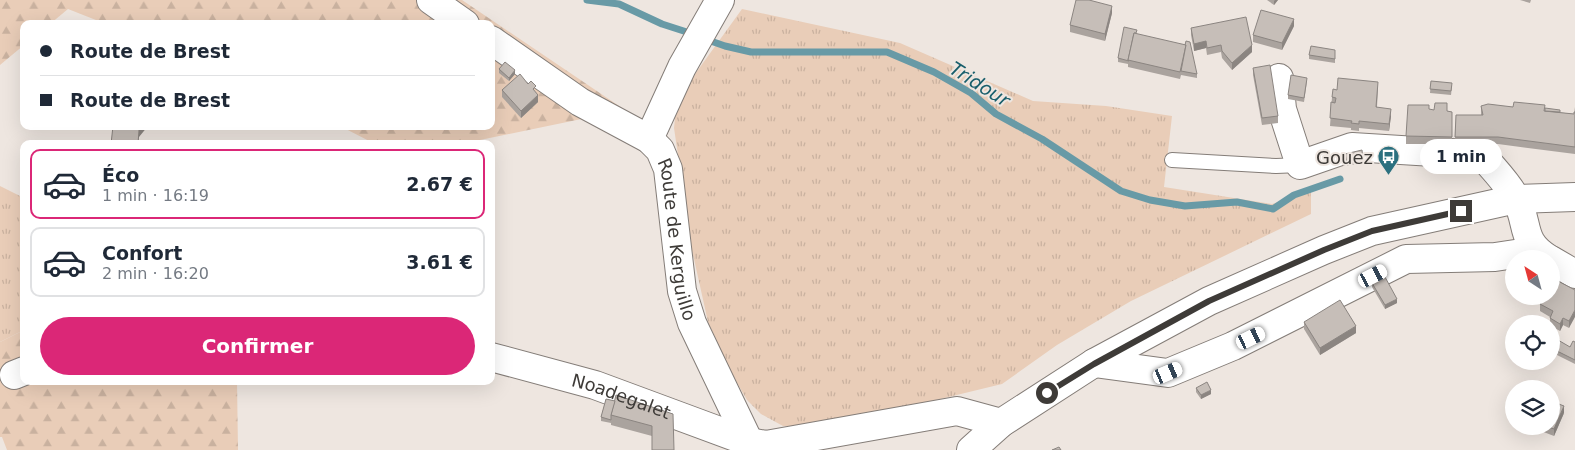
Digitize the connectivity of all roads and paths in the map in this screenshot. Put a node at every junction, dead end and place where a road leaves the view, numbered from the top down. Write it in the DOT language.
graph roads {
  1 [pos="431,0"];
  2 [pos="715,7"];
  3 [pos="459,20"];
  4 [pos="495,43"];
  5 [pos="1279,78"];
  6 [pos="649,139"];
  7 [pos="1172,160"];
  8 [pos="1300,165"];
  9 [pos="1575,196"];
  10 [pos="1516,199"];
  11 [pos="1539,250"];
  12 [pos="1505,256"];
  13 [pos="1560,266"];
  14 [pos="1575,274"];
  15 [pos="495,358"];
  16 [pos="1094,364"];
  17 [pos="1001,423"];
  18 [pos="746,446"];
  19 [pos="971,450"];
  1 -- 3 [label="street"];
  2 -- 6 [label="street, Route de Kerguillo"];
  4 -- 6 [label="street"];
  5 -- 8 [label="street"];
  6 -- 18 [label="street, Route de Kerguillo"];
  7 -- 8 [label="lane"];
  8 -- 10 [label="street"];
  9 -- 10 [label="street"];
  10 -- 11 [label="street"];
  10 -- 16 [label="street"];
  12 -- 16 [label="street"];
  13 -- 14 [label="street"];
  15 -- 18 [label="street, Noadegalet"];
  16 -- 17 [label="street"];
  17 -- 18 [label="street"];
  17 -- 19 [label="street"];
}
